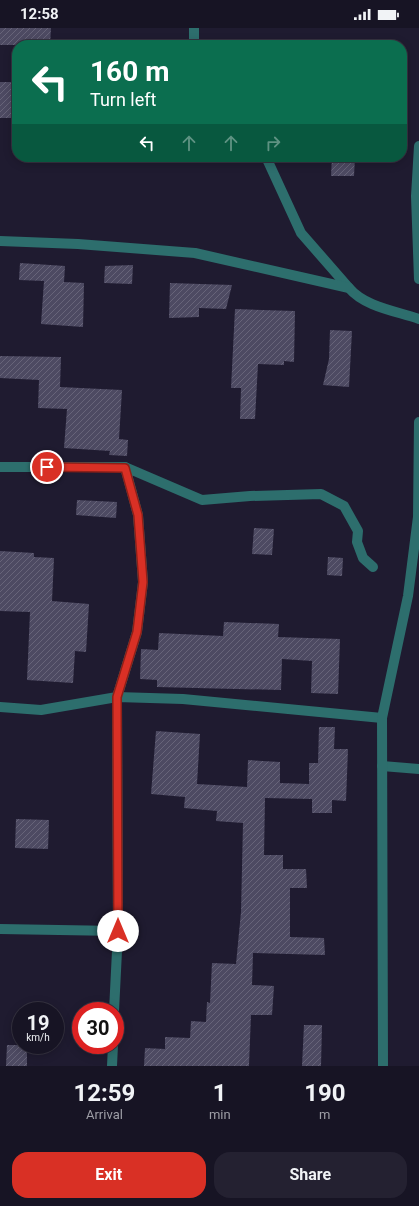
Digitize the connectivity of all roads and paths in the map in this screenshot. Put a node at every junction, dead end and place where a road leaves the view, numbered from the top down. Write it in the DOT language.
graph roads {
  1 [pos="194,28"];
  2 [pos="194,40"];
  3 [pos="419,146"];
  4 [pos="268,162"];
  5 [pos="418,194"];
  6 [pos="0,241"];
  7 [pos="419,279"];
  8 [pos="349,288"];
  9 [pos="419,319"];
  10 [pos="419,422"];
  11 [pos="0,467"];
  12 [pos="125,468"];
  13 [pos="373,567"];
  14 [pos="117,697"];
  15 [pos="0,707"];
  16 [pos="382,718"];
  17 [pos="382,766"];
  18 [pos="419,769"];
  19 [pos="0,929"];
  20 [pos="118,931"];
  21 [pos="114,1002"];
  22 [pos="113,1054"];
  23 [pos="112,1066"];
  24 [pos="383,1066"];
  1 -- 2 [label="street"];
  3 -- 5 [label="street"];
  4 -- 8 [label="street"];
  5 -- 7 [label="street"];
  6 -- 8 [label="street"];
  8 -- 9 [label="street"];
  10 -- 16 [label="street"];
  11 -- 12 [label="street"];
  12 -- 13 [label="street"];
  12 -- 14 [label="street"];
  14 -- 15 [label="street"];
  14 -- 16 [label="street"];
  14 -- 20 [label="street"];
  16 -- 17 [label="street"];
  17 -- 18 [label="street"];
  17 -- 24 [label="street"];
  19 -- 20 [label="street"];
  20 -- 21 [label="street"];
  22 -- 23 [label="street"];
}
